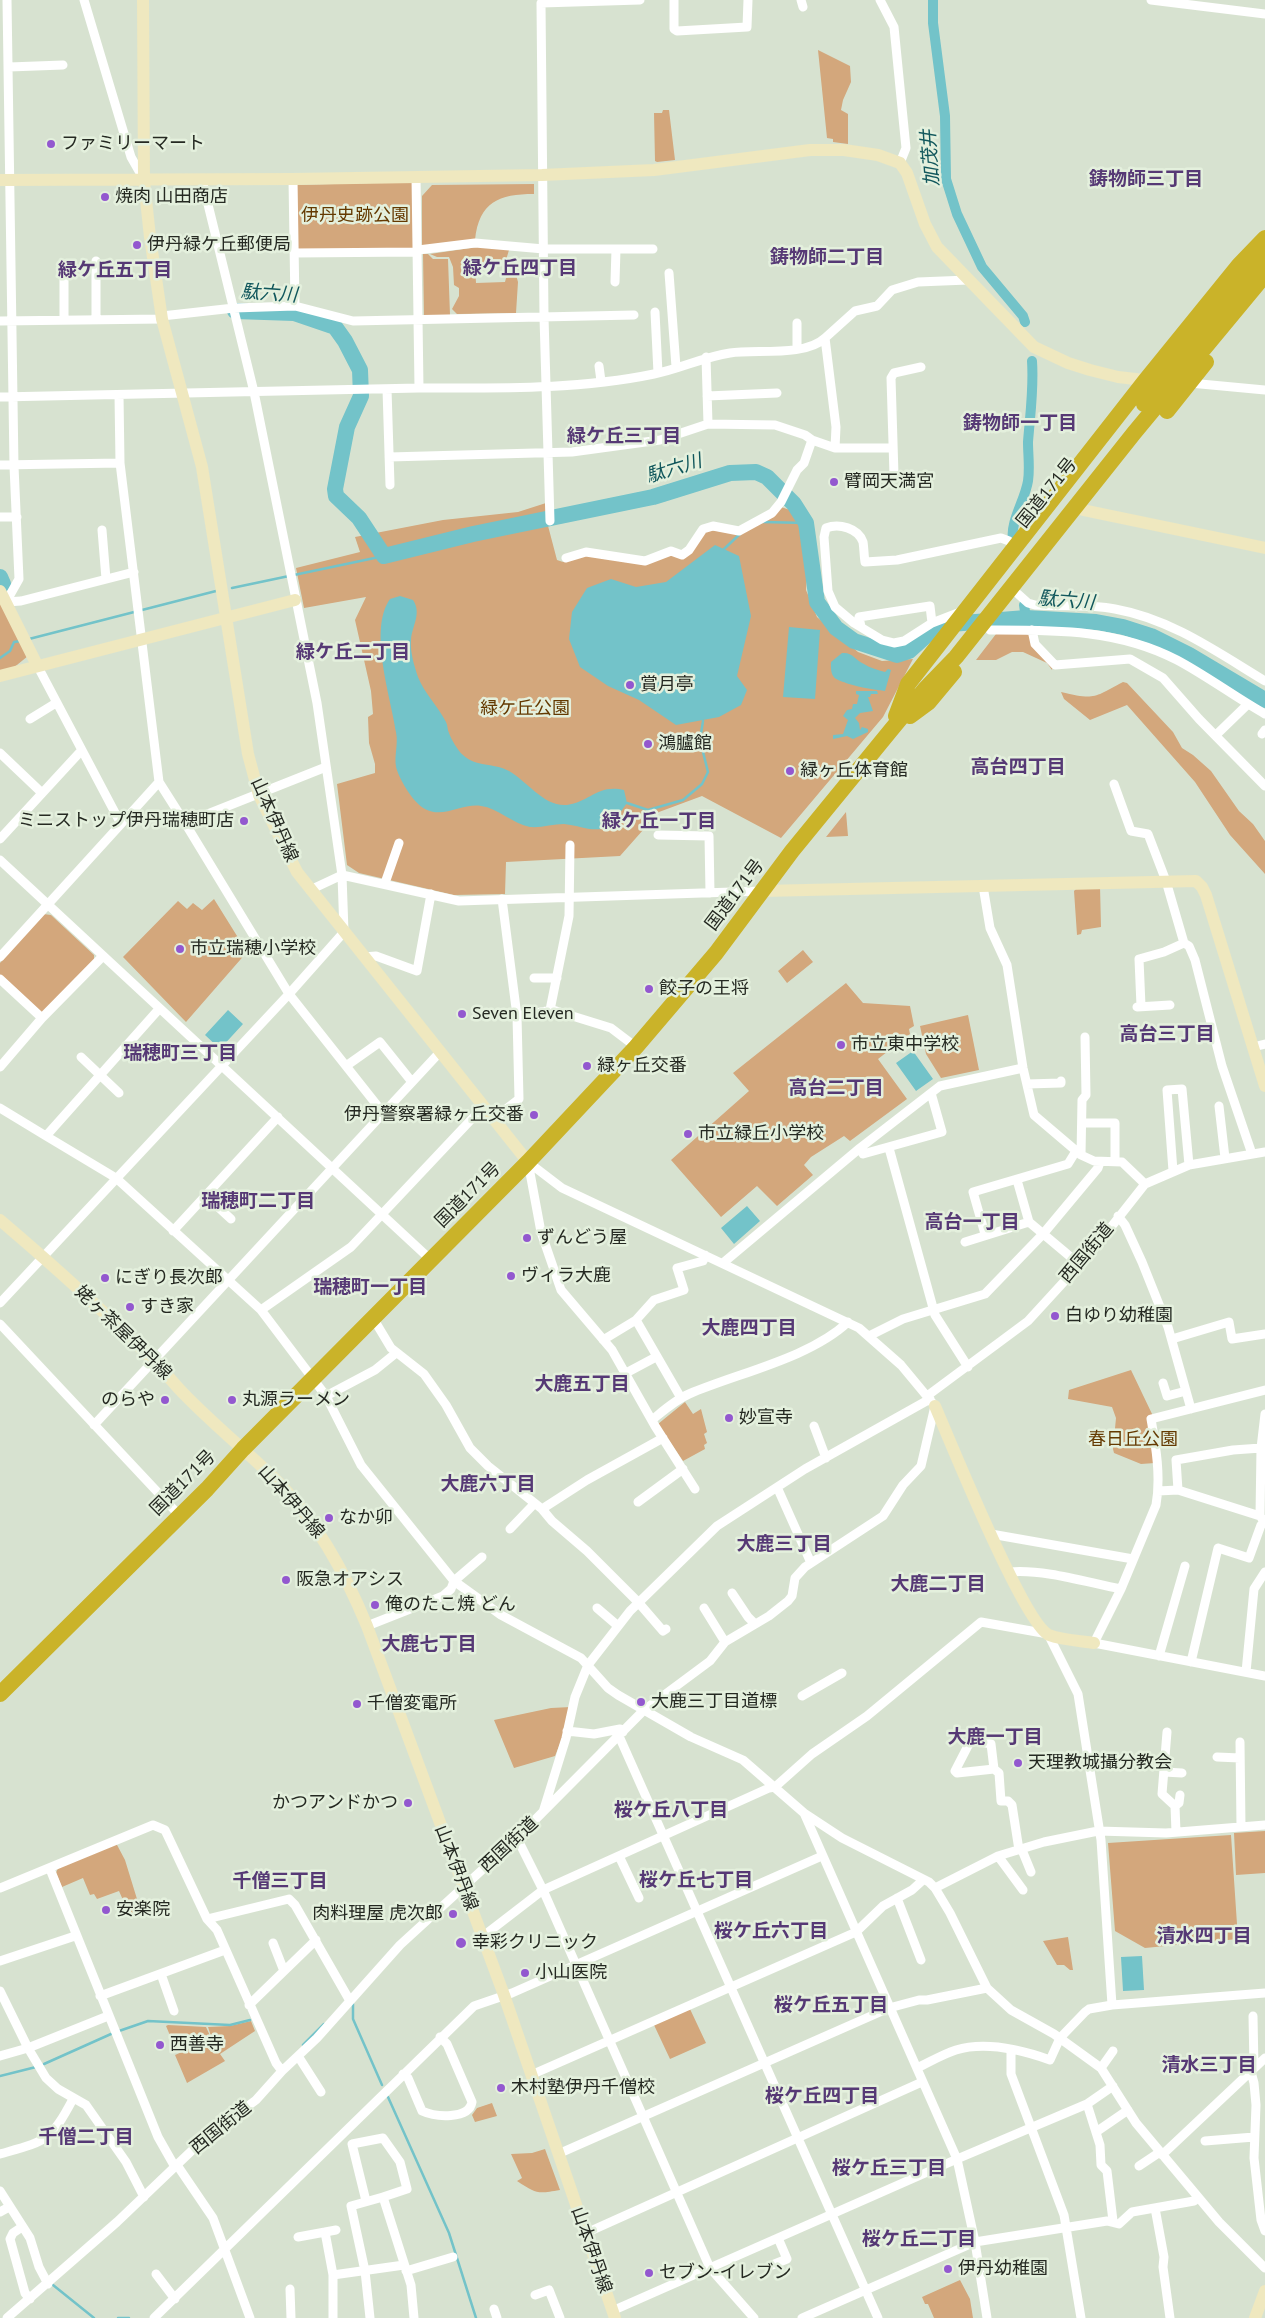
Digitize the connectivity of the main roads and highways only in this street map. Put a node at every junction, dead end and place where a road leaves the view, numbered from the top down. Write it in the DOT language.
graph roads {
  1 [pos="1265,238"];
  2 [pos="1265,258"];
  3 [pos="1265,275"];
  4 [pos="1265,291"];
  5 [pos="925,688"];
  6 [pos="891,730"];
  7 [pos="0,1694"];
  1 -- 6 [label="highway"];
  2 -- 5 [label="highway, 国道171号"];
  3 -- 5 [label="highway, 国道171号"];
  4 -- 6 [label="highway"];
  5 -- 6 [label="highway, 国道171号"];
  6 -- 7 [label="highway, 国道171号"];
}
